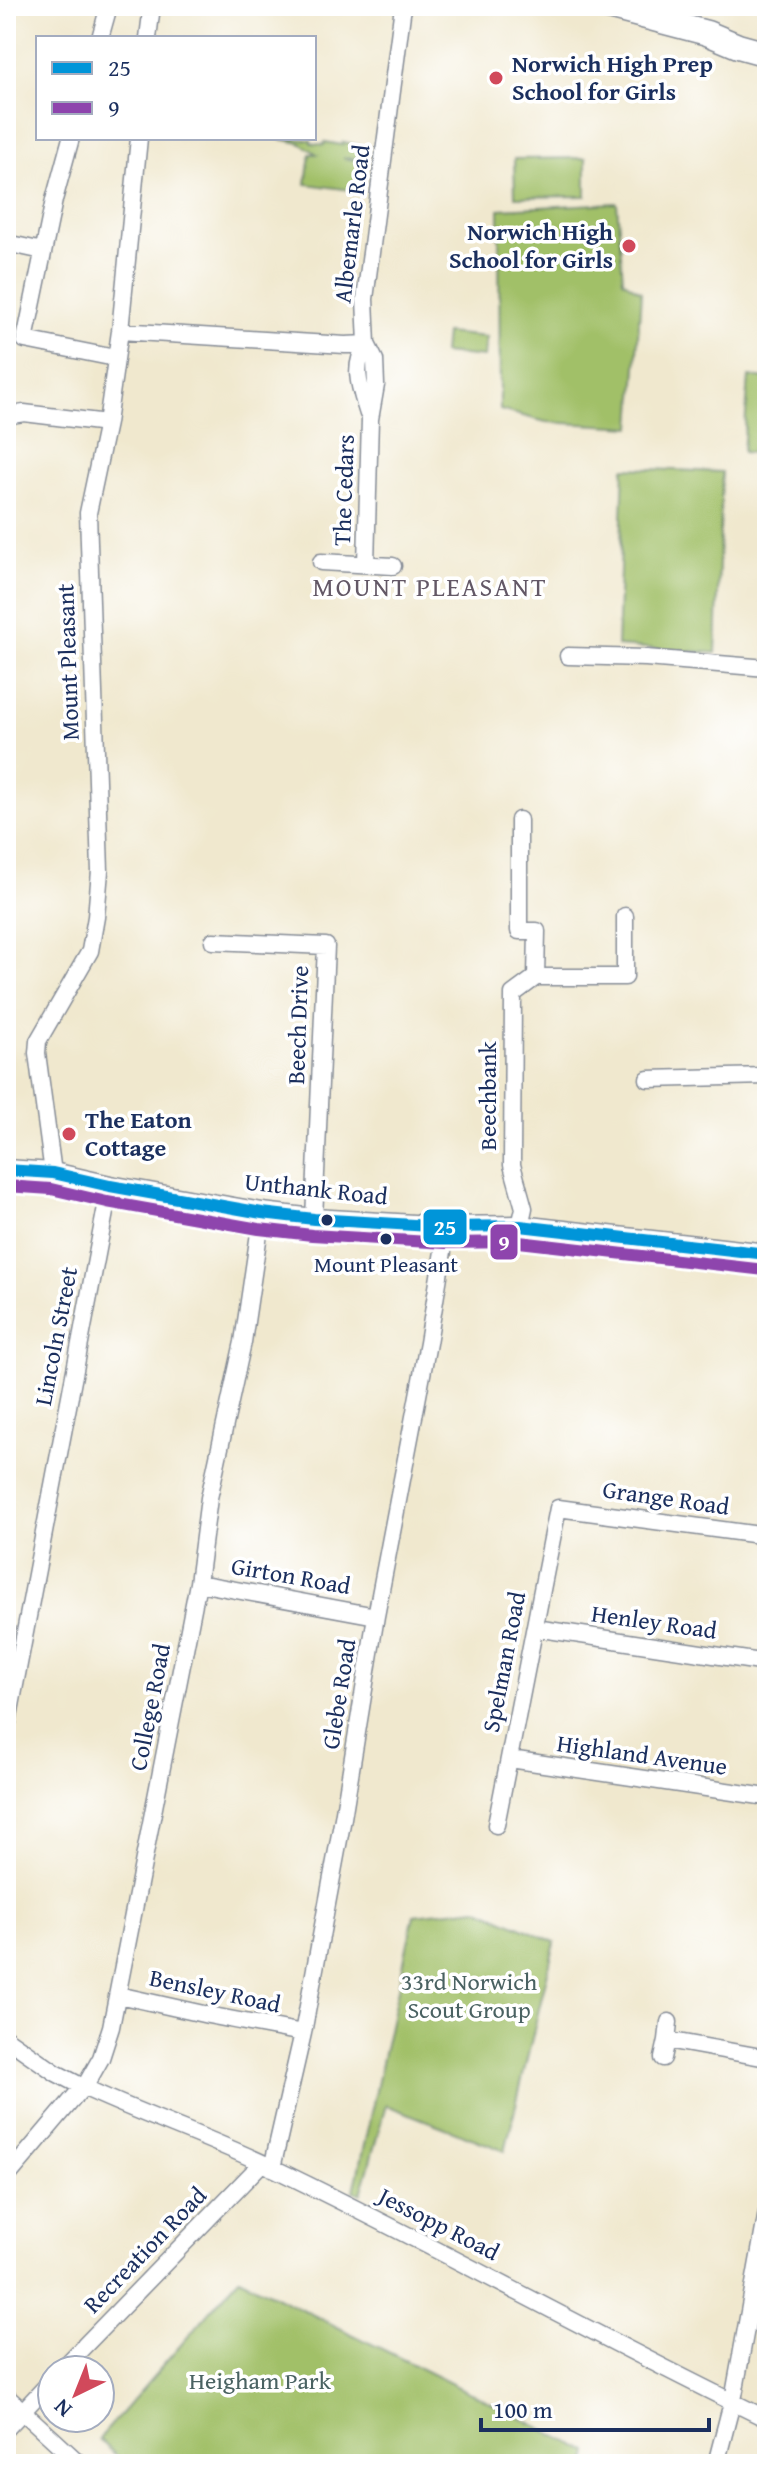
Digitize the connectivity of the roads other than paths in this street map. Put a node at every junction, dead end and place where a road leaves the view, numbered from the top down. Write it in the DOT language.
graph roads {
  1 [pos="109,6"];
  2 [pos="152,6"];
  3 [pos="403,6"];
  4 [pos="604,6"];
  5 [pos="707,33"];
  6 [pos="101,36"];
  7 [pos="148,36"];
  8 [pos="767,40"];
  9 [pos="767,54"];
  10 [pos="70,140"];
  11 [pos="139,140"];
  12 [pos="6,243"];
  13 [pos="43,251"];
  14 [pos="120,331"];
  15 [pos="367,344"];
  16 [pos="115,358"];
  17 [pos="6,416"];
  18 [pos="107,423"];
  19 [pos="321,562"];
  20 [pos="366,564"];
  21 [pos="393,566"];
  22 [pos="568,656"];
  23 [pos="767,668"];
  24 [pos="519,820"];
  25 [pos="625,916"];
  26 [pos="213,941"];
  27 [pos="536,977"];
  28 [pos="767,1076"];
  29 [pos="648,1079"];
  30 [pos="6,1170"];
  31 [pos="53,1173"];
  32 [pos="110,1186"];
  33 [pos="262,1213"];
  34 [pos="314,1219"];
  35 [pos="520,1226"];
  36 [pos="447,1227"];
  37 [pos="767,1254"];
  38 [pos="558,1508"];
  39 [pos="767,1536"];
  40 [pos="198,1583"];
  41 [pos="376,1616"];
  42 [pos="535,1628"];
  43 [pos="767,1663"];
  44 [pos="6,1732"];
  45 [pos="510,1759"];
  46 [pos="767,1797"];
  47 [pos="497,1825"];
  48 [pos="118,1995"];
  49 [pos="669,2022"];
  50 [pos="303,2033"];
  51 [pos="6,2038"];
  52 [pos="667,2040"];
  53 [pos="663,2058"];
  54 [pos="767,2058"];
  55 [pos="83,2087"];
  56 [pos="267,2166"];
  57 [pos="6,2178"];
  58 [pos="767,2212"];
  59 [pos="77,2354"];
  60 [pos="6,2396"];
  61 [pos="36,2397"];
  62 [pos="732,2402"];
  63 [pos="23,2411"];
  64 [pos="767,2419"];
  65 [pos="6,2429"];
  66 [pos="80,2464"];
  67 [pos="716,2464"];
  1 -- 6 [label="street"];
  2 -- 7 [label="street"];
  3 -- 15 [label="street, Albemarle Road"];
  4 -- 5 [label="main road"];
  5 -- 8 [label="main road"];
  5 -- 9 [label="main road"];
  10 -- 13 [label="street"];
  11 -- 14 [label="street, Mount Pleasant"];
  12 -- 13 [label="street"];
  13 -- 16 [label="street"];
  14 -- 15 [label="street"];
  14 -- 16 [label="street, Mount Pleasant"];
  15 -- 20 [label="street, The Cedars"];
  16 -- 18 [label="street, Mount Pleasant"];
  17 -- 18 [label="street"];
  18 -- 31 [label="street, Mount Pleasant"];
  19 -- 20 [label="street, The Cedars"];
  20 -- 21 [label="street, The Cedars"];
  22 -- 23 [label="street"];
  24 -- 27 [label="street"];
  25 -- 27 [label="street"];
  26 -- 34 [label="street, Beech Drive"];
  27 -- 35 [label="street, Beechbank"];
  28 -- 29 [label="street"];
  30 -- 31 [label="street, Unthank Road"];
  31 -- 32 [label="street, Unthank Road"];
  32 -- 33 [label="street, Unthank Road"];
  32 -- 44 [label="street, Lincoln Street"];
  33 -- 34 [label="street, Unthank Road"];
  33 -- 40 [label="street, College Road"];
  34 -- 36 [label="street, Unthank Road"];
  35 -- 36 [label="street, Unthank Road"];
  35 -- 37 [label="street, Unthank Road"];
  36 -- 41 [label="street, Glebe Road"];
  38 -- 39 [label="street, Grange Road"];
  38 -- 42 [label="street, Spelman Road"];
  40 -- 41 [label="street, Girton Road"];
  40 -- 48 [label="street, College Road"];
  41 -- 50 [label="street, Glebe Road"];
  42 -- 43 [label="street, Henley Road"];
  42 -- 45 [label="street, Spelman Road"];
  45 -- 46 [label="street, Highland Avenue"];
  45 -- 47 [label="street, Spelman Road"];
  48 -- 50 [label="street, Bensley Road"];
  48 -- 55 [label="street, College Road"];
  49 -- 52 [label="street"];
  50 -- 56 [label="street, Glebe Road"];
  51 -- 55 [label="street, Jessopp Road"];
  52 -- 53 [label="street"];
  52 -- 54 [label="street"];
  55 -- 56 [label="street, Jessopp Road"];
  55 -- 57 [label="street, College Road"];
  56 -- 59 [label="street, Recreation Road"];
  56 -- 62 [label="street, Jessopp Road"];
  58 -- 62 [label="street"];
  60 -- 63 [label="street"];
  61 -- 63 [label="street"];
  62 -- 64 [label="street, Jessopp Road"];
  62 -- 67 [label="street"];
  63 -- 65 [label="street"];
  63 -- 66 [label="street"];
}
